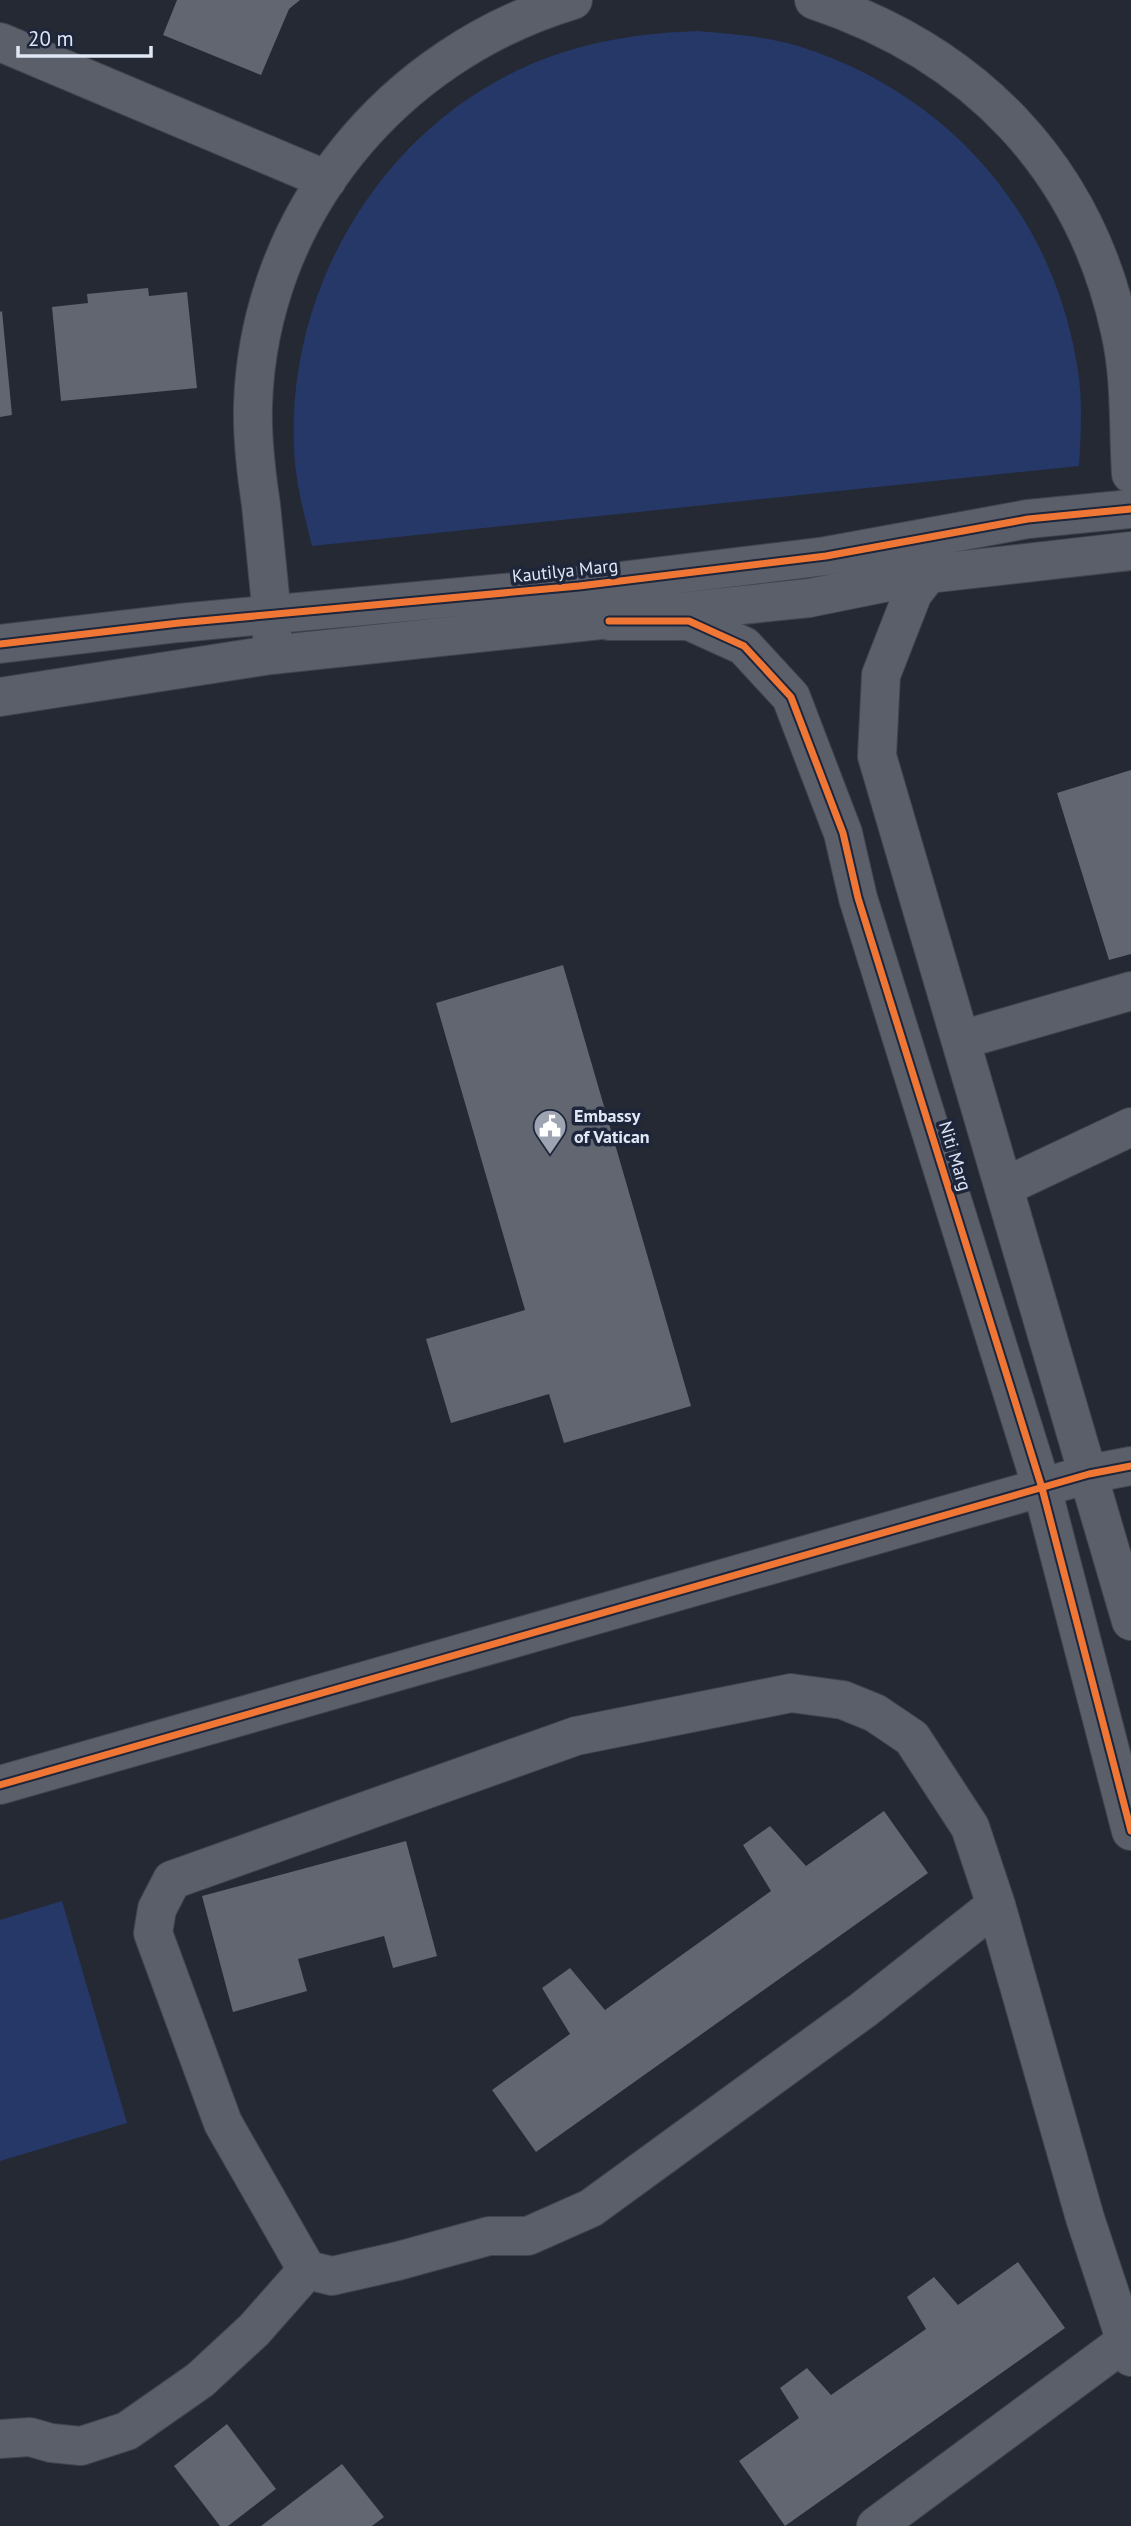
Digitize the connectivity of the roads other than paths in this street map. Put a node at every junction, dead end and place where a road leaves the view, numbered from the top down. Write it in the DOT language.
graph roads {
  1 [pos="573,0"];
  2 [pos="814,0"];
  3 [pos="0,42"];
  4 [pos="327,180"];
  5 [pos="1131,474"];
  6 [pos="1131,509"];
  7 [pos="1131,551"];
  8 [pos="928,574"];
  9 [pos="272,616"];
  10 [pos="608,621"];
  11 [pos="0,644"];
  12 [pos="271,655"];
  13 [pos="0,697"];
  14 [pos="1131,990"];
  15 [pos="961,1040"];
  16 [pos="1131,1127"];
  17 [pos="1004,1187"];
  18 [pos="1131,1466"];
  19 [pos="1089,1474"];
  20 [pos="1042,1488"];
  21 [pos="1131,1621"];
  22 [pos="0,1784"];
  23 [pos="1131,1831"];
  24 [pos="996,1905"];
  25 [pos="307,2270"];
  26 [pos="1128,2349"];
  27 [pos="0,2438"];
  28 [pos="876,2526"];
  1 -- 4 [label="street"];
  2 -- 5 [label="street"];
  3 -- 4 [label="street"];
  4 -- 9 [label="street"];
  6 -- 9 [label="street, Kautilya Marg"];
  7 -- 8 [label="street"];
  8 -- 10 [label="street"];
  8 -- 15 [label="street"];
  9 -- 11 [label="street, Kautilya Marg"];
  9 -- 12 [label="street"];
  10 -- 12 [label="street"];
  10 -- 20 [label="street, Niti Marg"];
  12 -- 13 [label="street"];
  14 -- 15 [label="street"];
  15 -- 17 [label="street"];
  16 -- 17 [label="street"];
  17 -- 19 [label="street"];
  18 -- 19 [label="street"];
  19 -- 20 [label="street"];
  19 -- 21 [label="street"];
  20 -- 22 [label="street"];
  20 -- 23 [label="street, Niti Marg"];
  24 -- 25 [label="street"];
  24 -- 25 [label="street"];
  24 -- 26 [label="street"];
  25 -- 27 [label="street"];
  26 -- 28 [label="street"];
}
